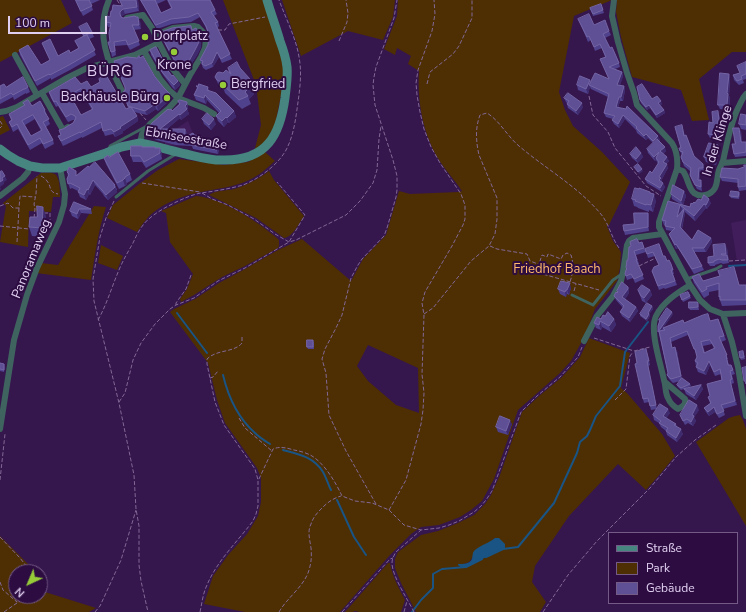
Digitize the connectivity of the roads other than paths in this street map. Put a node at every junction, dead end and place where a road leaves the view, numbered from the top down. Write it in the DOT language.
graph roads {
  1 [pos="109,0"];
  2 [pos="267,0"];
  3 [pos="614,0"];
  4 [pos="126,18"];
  5 [pos="156,35"];
  6 [pos="158,43"];
  7 [pos="144,51"];
  8 [pos="15,55"];
  9 [pos="109,62"];
  10 [pos="185,84"];
  11 [pos="123,93"];
  12 [pos="40,94"];
  13 [pos="746,94"];
  14 [pos="178,98"];
  15 [pos="739,107"];
  16 [pos="746,107"];
  17 [pos="0,112"];
  18 [pos="214,114"];
  19 [pos="73,124"];
  20 [pos="150,124"];
  21 [pos="140,143"];
  22 [pos="0,149"];
  23 [pos="109,152"];
  24 [pos="179,152"];
  25 [pos="746,161"];
  26 [pos="722,163"];
  27 [pos="30,166"];
  28 [pos="60,168"];
  29 [pos="677,169"];
  30 [pos="0,196"];
  31 [pos="116,197"];
  32 [pos="662,234"];
  33 [pos="721,266"];
  34 [pos="623,272"];
  35 [pos="688,282"];
  36 [pos="572,295"];
  37 [pos="746,313"];
  38 [pos="724,314"];
  39 [pos="586,338"];
  40 [pos="665,382"];
  41 [pos="746,416"];
  42 [pos="3,430"];
  1 -- 9 [label="street"];
  2 -- 24 [label="street, Ebniseestraße"];
  3 -- 29 [label="street"];
  4 -- 5 [label="street"];
  5 -- 6 [label="street"];
  5 -- 10 [label="street"];
  6 -- 7 [label="street"];
  6 -- 10 [label="street"];
  7 -- 9 [label="street"];
  7 -- 14 [label="street"];
  8 -- 12 [label="street"];
  9 -- 11 [label="street"];
  9 -- 12 [label="street"];
  10 -- 14 [label="street"];
  12 -- 17 [label="street"];
  12 -- 19 [label="street"];
  13 -- 15 [label="street, In der Klinge"];
  14 -- 18 [label="street"];
  14 -- 20 [label="street"];
  15 -- 16 [label="street"];
  15 -- 26 [label="street, In der Klinge"];
  20 -- 21 [label="street"];
  20 -- 23 [label="lane"];
  21 -- 23 [label="street, Ebniseestraße"];
  21 -- 24 [label="street, Ebniseestraße"];
  22 -- 27 [label="street, Ebniseestraße"];
  23 -- 28 [label="street, Ebniseestraße"];
  24 -- 31 [label="lane"];
  25 -- 26 [label="street"];
  26 -- 29 [label="street, In der Klinge"];
  27 -- 28 [label="street, Ebniseestraße"];
  27 -- 30 [label="street"];
  28 -- 42 [label="street, Panoramaweg"];
  29 -- 32 [label="street"];
  32 -- 34 [label="street"];
  32 -- 35 [label="street"];
  33 -- 35 [label="lane"];
  34 -- 36 [label="lane"];
  34 -- 39 [label="street"];
  35 -- 38 [label="street"];
  35 -- 40 [label="street"];
  37 -- 38 [label="street"];
  38 -- 41 [label="street"];
}
